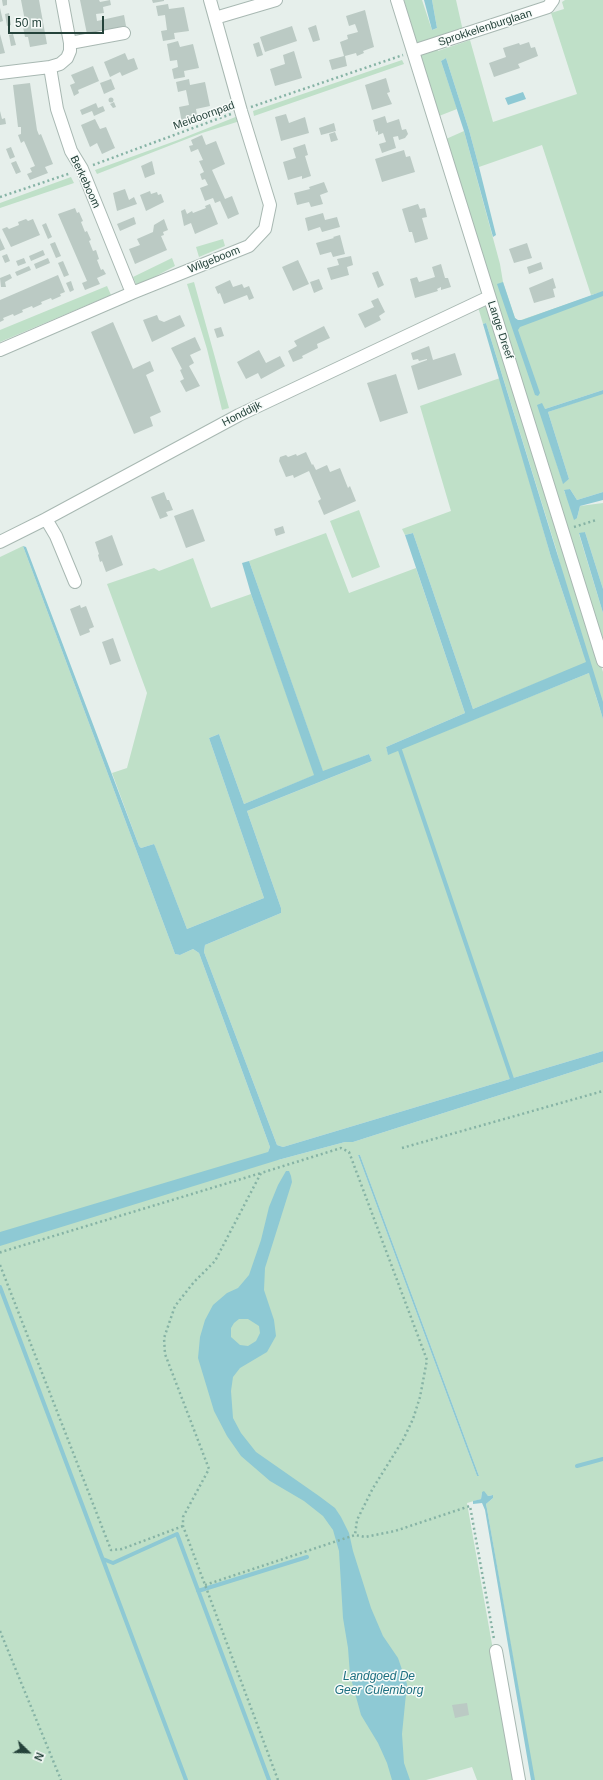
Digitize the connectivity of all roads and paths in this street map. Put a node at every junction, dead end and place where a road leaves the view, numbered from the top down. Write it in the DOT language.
graph roads {
  1 [pos="62,0"];
  2 [pos="210,0"];
  3 [pos="276,0"];
  4 [pos="398,0"];
  5 [pos="553,0"];
  6 [pos="215,18"];
  7 [pos="124,33"];
  8 [pos="70,43"];
  9 [pos="413,51"];
  10 [pos="50,66"];
  11 [pos="0,73"];
  12 [pos="241,111"];
  13 [pos="82,169"];
  14 [pos="0,197"];
  15 [pos="132,293"];
  16 [pos="490,297"];
  17 [pos="0,350"];
  18 [pos="46,519"];
  19 [pos="596,520"];
  20 [pos="563,530"];
  21 [pos="0,542"];
  22 [pos="74,582"];
  23 [pos="603,661"];
  24 [pos="603,1091"];
  25 [pos="402,1148"];
  26 [pos="261,1173"];
  27 [pos="0,1253"];
  28 [pos="0,1265"];
  29 [pos="183,1526"];
  30 [pos="355,1535"];
  31 [pos="206,1585"];
  32 [pos="0,1631"];
  33 [pos="496,1651"];
  34 [pos="60,1780"];
  35 [pos="278,1780"];
  36 [pos="519,1780"];
  1 -- 8 [label="street"];
  2 -- 6 [label="street, Wilgeboom"];
  3 -- 6 [label="street"];
  4 -- 9 [label="street, Lange Dreef"];
  5 -- 9 [label="street, Sprokkelenburglaan"];
  6 -- 12 [label="street, Wilgeboom"];
  7 -- 8 [label="street"];
  8 -- 10 [label="street"];
  9 -- 12 [label="path, Meidoornpad"];
  9 -- 16 [label="street, Lange Dreef"];
  10 -- 11 [label="street"];
  10 -- 13 [label="street, Berkeboom"];
  12 -- 13 [label="path, Meidoornpad"];
  12 -- 15 [label="street, Wilgeboom"];
  13 -- 14 [label="path, Meidoornpad"];
  13 -- 15 [label="street, Berkeboom"];
  15 -- 17 [label="street, Wilgeboom"];
  16 -- 18 [label="street, Honddijk"];
  16 -- 20 [label="street, Lange Dreef"];
  18 -- 21 [label="street, Honddijk"];
  18 -- 22 [label="street"];
  19 -- 20 [label="path"];
  20 -- 23 [label="street, Lange Dreef"];
  24 -- 25 [label="path"];
  26 -- 27 [label="path"];
  26 -- 29 [label="path"];
  26 -- 30 [label="path"];
  28 -- 29 [label="path"];
  29 -- 31 [label="path"];
  30 -- 31 [label="path"];
  30 -- 33 [label="path"];
  31 -- 35 [label="path"];
  32 -- 34 [label="path"];
  33 -- 36 [label="street"];
}
